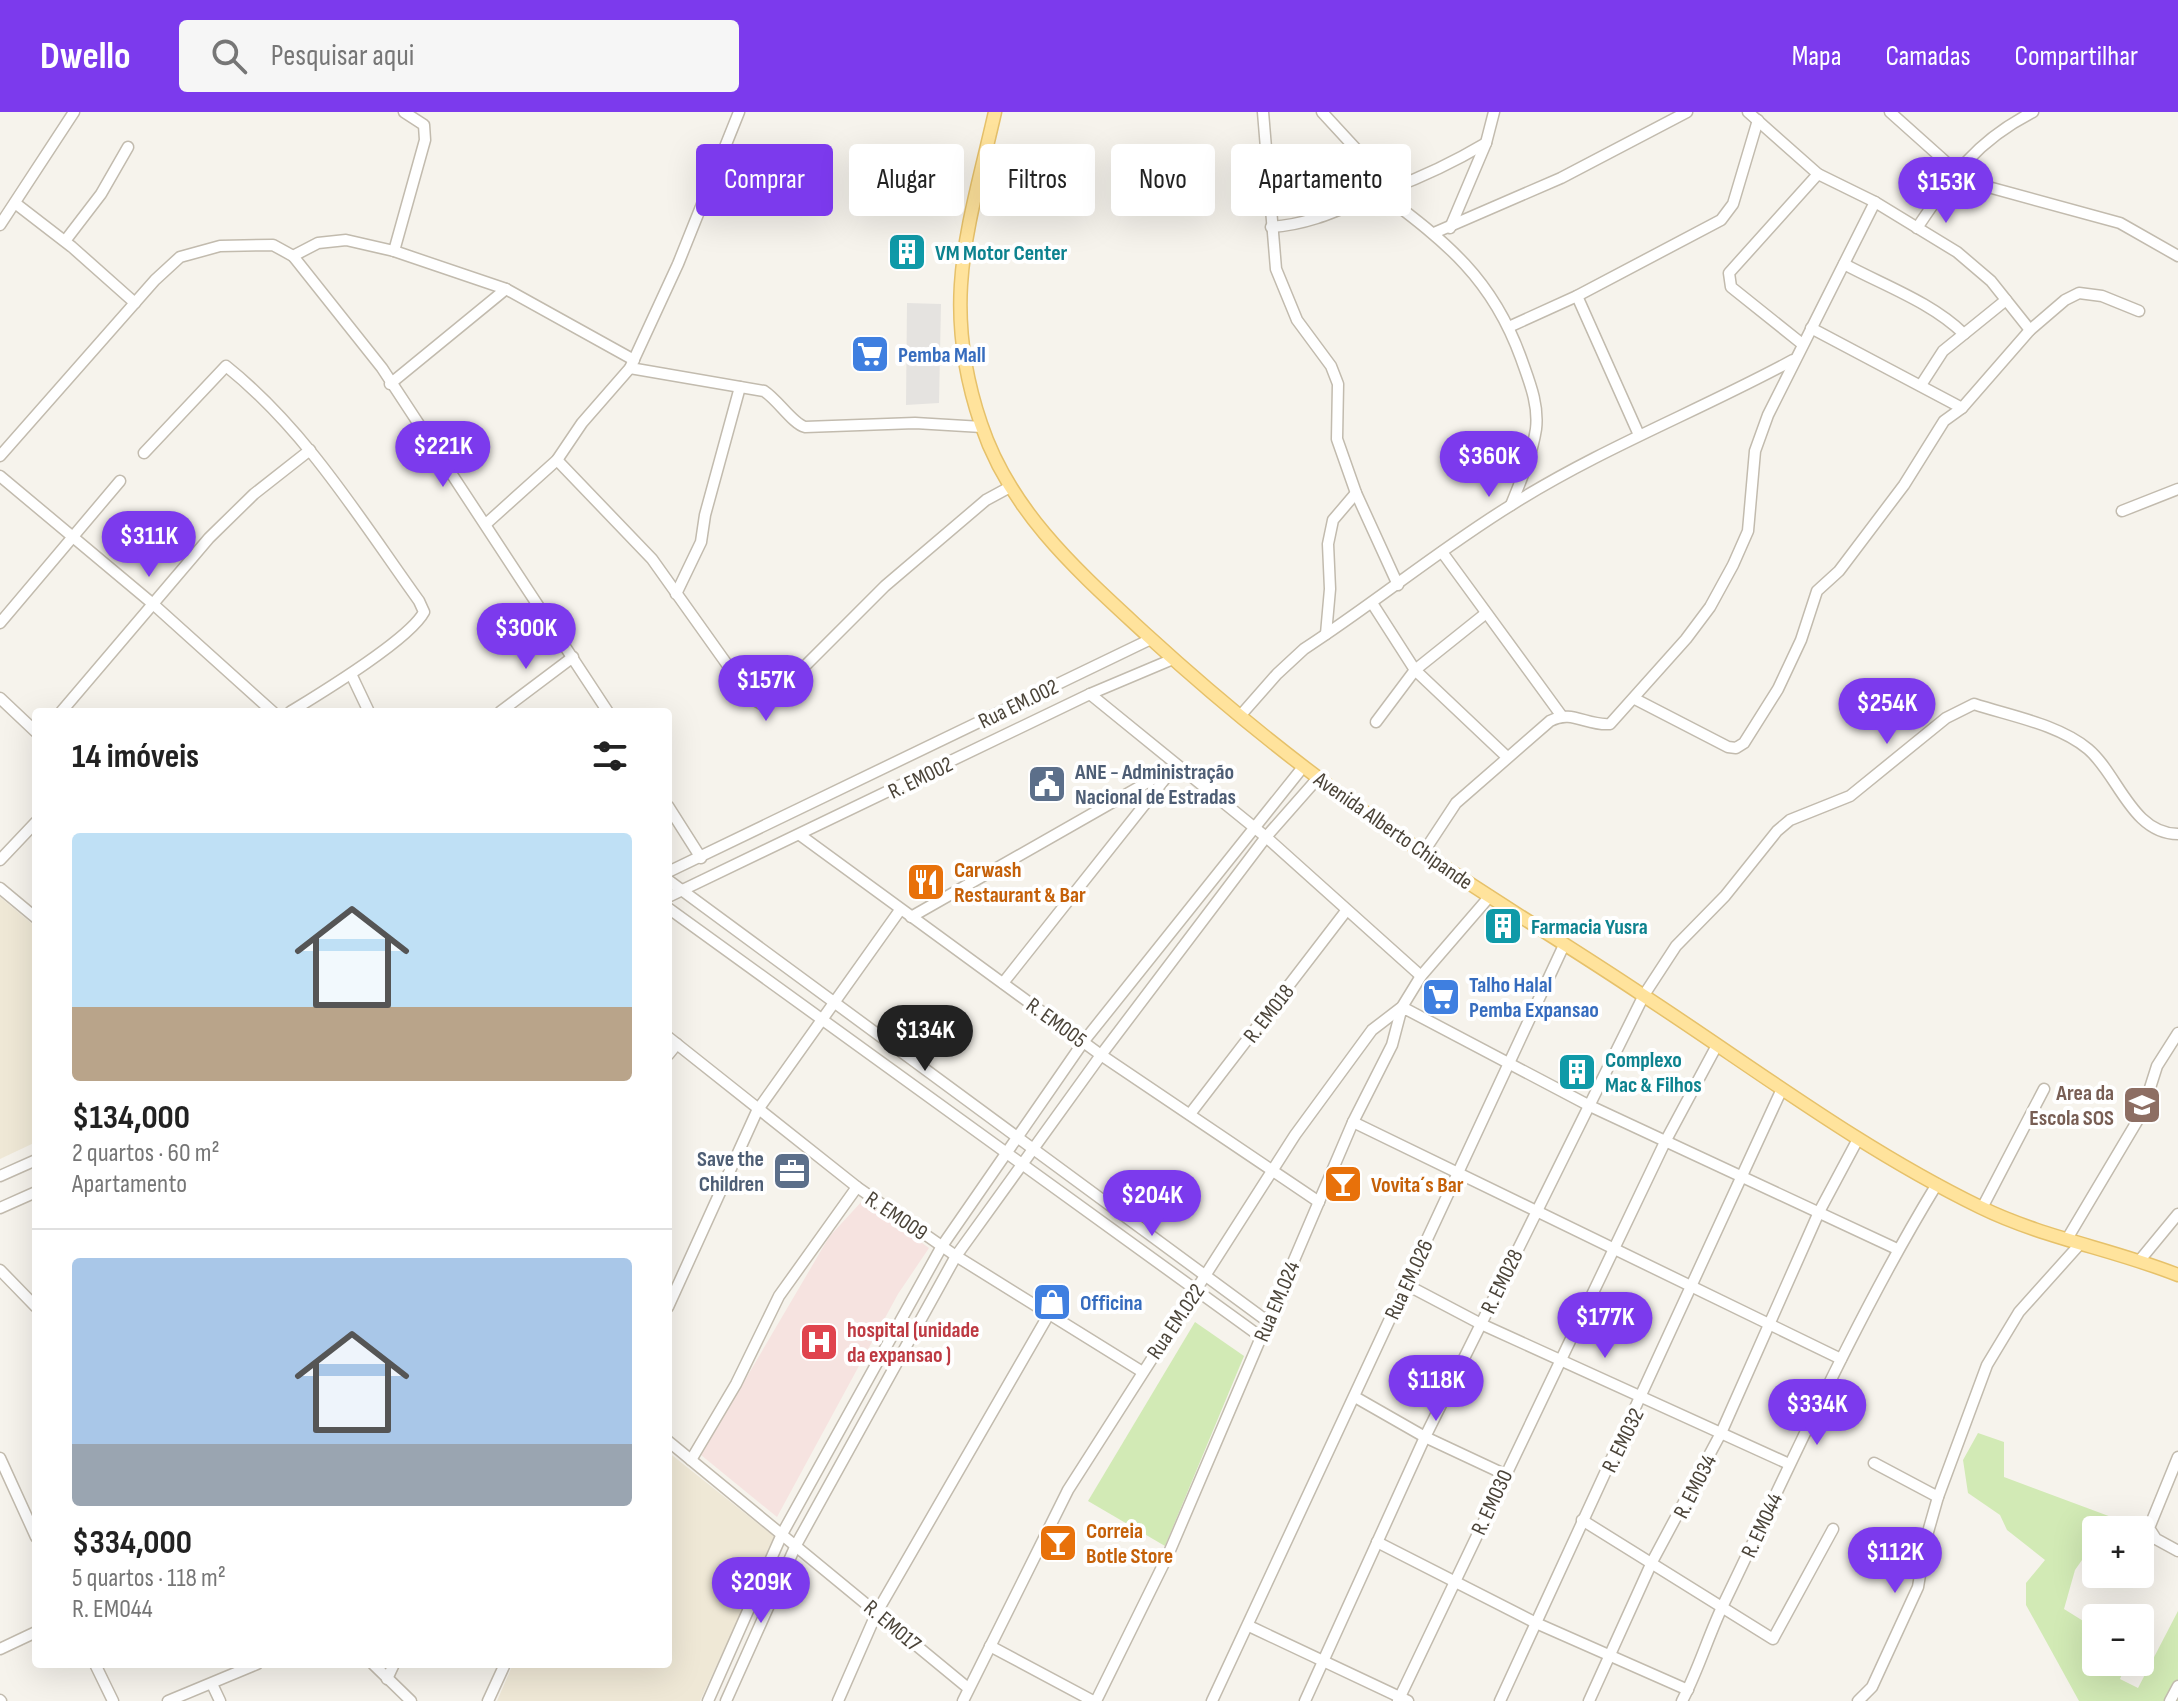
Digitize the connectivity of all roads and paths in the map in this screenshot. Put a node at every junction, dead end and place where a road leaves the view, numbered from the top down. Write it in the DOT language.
graph roads {
  1 [pos="74,112"];
  2 [pos="404,112"];
  3 [pos="739,112"];
  4 [pos="981,112"];
  5 [pos="1263,112"];
  6 [pos="1322,112"];
  7 [pos="1494,112"];
  8 [pos="1687,112"];
  9 [pos="1748,112"];
  10 [pos="1890,112"];
  11 [pos="2033,112"];
  12 [pos="995,114"];
  13 [pos="1758,120"];
  14 [pos="1486,143"];
  15 [pos="1349,144"];
  16 [pos="128,147"];
  17 [pos="1956,171"];
  18 [pos="1818,174"];
  19 [pos="1411,181"];
  20 [pos="1875,202"];
  21 [pos="15,203"];
  22 [pos="1411,212"];
  23 [pos="1330,216"];
  24 [pos="0,225"];
  25 [pos="1271,227"];
  26 [pos="1450,228"];
  27 [pos="1917,228"];
  28 [pos="1434,233"];
  29 [pos="65,241"];
  30 [pos="394,251"];
  31 [pos="293,256"];
  32 [pos="2178,256"];
  33 [pos="1844,264"];
  34 [pos="506,289"];
  35 [pos="1577,296"];
  36 [pos="2006,300"];
  37 [pos="135,303"];
  38 [pos="2139,311"];
  39 [pos="1511,326"];
  40 [pos="1811,328"];
  41 [pos="2030,330"];
  42 [pos="1964,334"];
  43 [pos="1801,343"];
  44 [pos="1793,360"];
  45 [pos="632,364"];
  46 [pos="390,384"];
  47 [pos="1921,385"];
  48 [pos="740,387"];
  49 [pos="1962,408"];
  50 [pos="982,427"];
  51 [pos="1639,435"];
  52 [pos="310,450"];
  53 [pos="144,453"];
  54 [pos="0,456"];
  55 [pos="557,460"];
  56 [pos="0,476"];
  57 [pos="120,481"];
  58 [pos="1010,487"];
  59 [pos="2178,489"];
  60 [pos="1356,493"];
  61 [pos="1511,505"];
  62 [pos="2122,511"];
  63 [pos="487,523"];
  64 [pos="73,538"];
  65 [pos="1442,552"];
  66 [pos="1398,585"];
  67 [pos="676,594"];
  68 [pos="1372,603"];
  69 [pos="153,604"];
  70 [pos="1485,614"];
  71 [pos="0,623"];
  72 [pos="1326,634"];
  73 [pos="1151,639"];
  74 [pos="573,657"];
  75 [pos="1173,659"];
  76 [pos="1415,670"];
  77 [pos="351,674"];
  78 [pos="1090,694"];
  79 [pos="0,698"];
  80 [pos="1635,699"];
  81 [pos="64,708"];
  82 [pos="269,708"];
  83 [pos="296,708"];
  84 [pos="367,708"];
  85 [pos="505,708"];
  86 [pos="605,708"];
  87 [pos="1561,715"];
  88 [pos="1240,716"];
  89 [pos="1376,722"];
  90 [pos="32,728"];
  91 [pos="1507,757"];
  92 [pos="1176,766"];
  93 [pos="1303,767"];
  94 [pos="1318,778"];
  95 [pos="672,812"];
  96 [pos="32,826"];
  97 [pos="1251,828"];
  98 [pos="2178,834"];
  99 [pos="800,835"];
  100 [pos="1266,837"];
  101 [pos="1423,853"];
  102 [pos="701,858"];
  103 [pos="0,860"];
  104 [pos="672,870"];
  105 [pos="672,884"];
  106 [pos="0,888"];
  107 [pos="681,892"];
  108 [pos="672,895"];
  109 [pos="1490,896"];
  110 [pos="900,910"];
  111 [pos="672,911"];
  112 [pos="1346,911"];
  113 [pos="32,915"];
  114 [pos="911,917"];
  115 [pos="1564,945"];
  116 [pos="1421,976"];
  117 [pos="1003,983"];
  118 [pos="1644,995"];
  119 [pos="834,1003"];
  120 [pos="1402,1007"];
  121 [pos="823,1017"];
  122 [pos="2178,1033"];
  123 [pos="673,1040"];
  124 [pos="1084,1041"];
  125 [pos="1716,1047"];
  126 [pos="1101,1055"];
  127 [pos="1507,1062"];
  128 [pos="2044,1089"];
  129 [pos="1781,1091"];
  130 [pos="1590,1106"];
  131 [pos="757,1111"];
  132 [pos="1190,1114"];
  133 [pos="1353,1122"];
  134 [pos="1018,1139"];
  135 [pos="1858,1139"];
  136 [pos="1665,1142"];
  137 [pos="1033,1152"];
  138 [pos="1007,1155"];
  139 [pos="32,1162"];
  140 [pos="1023,1167"];
  141 [pos="1273,1172"];
  142 [pos="1458,1175"];
  143 [pos="0,1176"];
  144 [pos="1744,1177"];
  145 [pos="1937,1184"];
  146 [pos="857,1187"];
  147 [pos="32,1194"];
  148 [pos="1319,1202"];
  149 [pos="0,1208"];
  150 [pos="1982,1208"];
  151 [pos="1536,1211"];
  152 [pos="1819,1212"];
  153 [pos="2178,1214"];
  154 [pos="2074,1242"];
  155 [pos="942,1246"];
  156 [pos="1614,1249"];
  157 [pos="1897,1249"];
  158 [pos="956,1256"];
  159 [pos="2140,1260"];
  160 [pos="0,1270"];
  161 [pos="2178,1275"];
  162 [pos="1205,1276"];
  163 [pos="1405,1284"];
  164 [pos="1693,1286"];
  165 [pos="1195,1290"];
  166 [pos="672,1298"];
  167 [pos="32,1303"];
  168 [pos="1049,1314"];
  169 [pos="1267,1321"];
  170 [pos="1770,1322"];
  171 [pos="1481,1324"];
  172 [pos="1261,1337"];
  173 [pos="1559,1359"];
  174 [pos="1841,1359"];
  175 [pos="1141,1371"];
  176 [pos="1644,1395"];
  177 [pos="1355,1397"];
  178 [pos="1721,1433"];
  179 [pos="1425,1437"];
  180 [pos="672,1444"];
  181 [pos="2178,1457"];
  182 [pos="0,1458"];
  183 [pos="691,1460"];
  184 [pos="1874,1463"];
  185 [pos="1789,1464"];
  186 [pos="1504,1474"];
  187 [pos="1938,1497"];
  188 [pos="1582,1520"];
  189 [pos="32,1528"];
  190 [pos="1833,1529"];
  191 [pos="782,1534"];
  192 [pos="1377,1542"];
  193 [pos="796,1545"];
  194 [pos="2178,1551"];
  195 [pos="1652,1562"];
  196 [pos="1454,1581"];
  197 [pos="1723,1605"];
  198 [pos="877,1612"];
  199 [pos="1536,1623"];
  200 [pos="1249,1626"];
  201 [pos="32,1634"];
  202 [pos="990,1646"];
  203 [pos="0,1649"];
  204 [pos="1610,1657"];
  205 [pos="1323,1664"];
  206 [pos="97,1668"];
  207 [pos="248,1668"];
  208 [pos="377,1668"];
  209 [pos="392,1668"];
  210 [pos="503,1668"];
  211 [pos="387,1679"];
  212 [pos="212,1684"];
  213 [pos="2178,1686"];
  214 [pos="968,1688"];
  215 [pos="1688,1690"];
  216 [pos="408,1700"];
  217 [pos="1402,1700"];
  218 [pos="113,1701"];
  219 [pos="168,1701"];
  220 [pos="220,1701"];
  221 [pos="488,1701"];
  222 [pos="708,1701"];
  223 [pos="726,1701"];
  224 [pos="838,1701"];
  225 [pos="963,1701"];
  226 [pos="1095,1701"];
  227 [pos="1212,1701"];
  228 [pos="1305,1701"];
  229 [pos="1500,1701"];
  230 [pos="1589,1701"];
  231 [pos="1682,1701"];
  232 [pos="1858,1701"];
  233 [pos="2170,1701"];
  1 -- 21 [label="street"];
  2 -- 30 [label="street"];
  3 -- 45 [label="street"];
  4 -- 12 [label="street"];
  5 -- 25 [label="street"];
  6 -- 15 [label="street"];
  7 -- 14 [label="street"];
  8 -- 26 [label="street"];
  9 -- 13 [label="street"];
  10 -- 17 [label="street"];
  11 -- 17 [label="street"];
  12 -- 50 [label="main road, Avenida Alberto Chipande"];
  13 -- 18 [label="street"];
  13 -- 35 [label="street"];
  14 -- 19 [label="street"];
  14 -- 26 [label="street"];
  16 -- 29 [label="street"];
  17 -- 27 [label="street"];
  17 -- 32 [label="street"];
  18 -- 20 [label="street"];
  18 -- 43 [label="street"];
  20 -- 27 [label="street"];
  20 -- 33 [label="street"];
  21 -- 24 [label="street"];
  21 -- 29 [label="street"];
  22 -- 28 [label="street"];
  23 -- 25 [label="street"];
  25 -- 60 [label="street"];
  26 -- 28 [label="street"];
  27 -- 36 [label="street"];
  28 -- 39 [label="street"];
  29 -- 37 [label="street"];
  30 -- 31 [label="street"];
  30 -- 34 [label="street"];
  31 -- 37 [label="street"];
  31 -- 46 [label="street"];
  33 -- 40 [label="street"];
  33 -- 42 [label="street"];
  34 -- 45 [label="street"];
  34 -- 46 [label="street"];
  35 -- 39 [label="street"];
  35 -- 51 [label="street"];
  36 -- 41 [label="street"];
  36 -- 42 [label="street"];
  37 -- 54 [label="street"];
  38 -- 41 [label="street"];
  39 -- 61 [label="street"];
  40 -- 43 [label="street"];
  40 -- 47 [label="street"];
  41 -- 49 [label="street"];
  42 -- 47 [label="street"];
  43 -- 44 [label="street"];
  44 -- 51 [label="street"];
  44 -- 80 [label="street"];
  45 -- 48 [label="street"];
  45 -- 55 [label="street"];
  46 -- 63 [label="street"];
  47 -- 49 [label="street"];
  48 -- 50 [label="street"];
  48 -- 67 [label="street"];
  49 -- 80 [label="street"];
  50 -- 58 [label="main road, Avenida Alberto Chipande"];
  51 -- 61 [label="street"];
  52 -- 53 [label="street"];
  52 -- 69 [label="street"];
  52 -- 77 [label="street"];
  55 -- 63 [label="street"];
  55 -- 67 [label="street"];
  56 -- 64 [label="street"];
  57 -- 64 [label="street"];
  58 -- 67 [label="street"];
  58 -- 73 [label="main road, Avenida Alberto Chipande"];
  59 -- 62 [label="street"];
  60 -- 66 [label="street"];
  60 -- 72 [label="street"];
  61 -- 65 [label="street"];
  63 -- 74 [label="street"];
  64 -- 69 [label="street"];
  64 -- 71 [label="street"];
  65 -- 66 [label="street"];
  65 -- 70 [label="street"];
  66 -- 68 [label="street"];
  68 -- 72 [label="street"];
  68 -- 76 [label="street"];
  69 -- 81 [label="street"];
  69 -- 82 [label="street"];
  70 -- 76 [label="street"];
  70 -- 87 [label="street"];
  72 -- 88 [label="street"];
  73 -- 75 [label="main road, Avenida Alberto Chipande"];
  73 -- 102 [label="street, Rua EM.002"];
  74 -- 85 [label="street"];
  74 -- 86 [label="street"];
  75 -- 78 [label="street, R. EM002"];
  75 -- 88 [label="main road, Avenida Alberto Chipande"];
  76 -- 89 [label="street"];
  76 -- 91 [label="street"];
  77 -- 83 [label="street"];
  77 -- 84 [label="street"];
  78 -- 92 [label="street"];
  78 -- 99 [label="street, R. EM002"];
  79 -- 90 [label="street"];
  80 -- 87 [label="street"];
  87 -- 91 [label="street"];
  88 -- 93 [label="main road, Avenida Alberto Chipande"];
  91 -- 101 [label="street"];
  92 -- 97 [label="street"];
  92 -- 114 [label="street"];
  92 -- 117 [label="street"];
  93 -- 94 [label="main road, Avenida Alberto Chipande"];
  93 -- 97 [label="street"];
  94 -- 100 [label="street"];
  94 -- 101 [label="main road, Avenida Alberto Chipande"];
  95 -- 102 [label="street"];
  96 -- 103 [label="street"];
  97 -- 100 [label="street"];
  97 -- 124 [label="street"];
  98 -- 118 [label="street, R. EM028"];
  99 -- 107 [label="street, R. EM002"];
  99 -- 110 [label="street, R. EM005"];
  100 -- 112 [label="street"];
  100 -- 126 [label="street"];
  101 -- 109 [label="main road, Avenida Alberto Chipande"];
  102 -- 104 [label="street, Rua EM.002"];
  105 -- 107 [label="street"];
  106 -- 113 [label="street"];
  107 -- 108 [label="street, R. EM002"];
  107 -- 119 [label="street"];
  109 -- 115 [label="main road, Avenida Alberto Chipande"];
  109 -- 116 [label="street, Rua EM.022"];
  110 -- 114 [label="street, R. EM005"];
  110 -- 119 [label="street"];
  111 -- 121 [label="street"];
  112 -- 116 [label="street"];
  112 -- 132 [label="street, R. EM018"];
  114 -- 117 [label="street, R. EM005"];
  115 -- 118 [label="main road, Avenida Alberto Chipande"];
  115 -- 127 [label="street, Rua EM.026"];
  116 -- 120 [label="street, Rua EM.022"];
  117 -- 124 [label="street, R. EM005"];
  118 -- 125 [label="main road, Avenida Alberto Chipande"];
  118 -- 130 [label="street, R. EM028"];
  119 -- 121 [label="street"];
  119 -- 134 [label="street"];
  120 -- 127 [label="street"];
  120 -- 133 [label="street, Rua EM.024"];
  120 -- 141 [label="street, Rua EM.022"];
  121 -- 131 [label="street"];
  121 -- 138 [label="street"];
  122 -- 154 [label="street"];
  123 -- 131 [label="street, R. EM009"];
  124 -- 126 [label="street, R. EM005"];
  124 -- 134 [label="street"];
  125 -- 129 [label="main road, Avenida Alberto Chipande"];
  125 -- 136 [label="street, R. EM030"];
  126 -- 132 [label="street, R. EM005"];
  126 -- 137 [label="street"];
  127 -- 130 [label="street"];
  127 -- 142 [label="street, Rua EM.026"];
  128 -- 150 [label="street"];
  129 -- 135 [label="main road, Avenida Alberto Chipande"];
  129 -- 144 [label="street, R. EM032"];
  130 -- 136 [label="street"];
  130 -- 151 [label="street, R. EM028"];
  131 -- 146 [label="street, R. EM009"];
  131 -- 166 [label="street"];
  132 -- 141 [label="street, R. EM005"];
  133 -- 142 [label="street"];
  133 -- 148 [label="street, Rua EM.024"];
  134 -- 137 [label="street"];
  134 -- 138 [label="street"];
  135 -- 145 [label="main road, Avenida Alberto Chipande"];
  135 -- 152 [label="street, R. EM034"];
  136 -- 144 [label="street"];
  136 -- 156 [label="street, R. EM030"];
  137 -- 140 [label="street"];
  137 -- 162 [label="street"];
  138 -- 140 [label="street"];
  138 -- 155 [label="street"];
  139 -- 143 [label="street"];
  140 -- 158 [label="street"];
  140 -- 165 [label="street"];
  141 -- 148 [label="street, R. EM005"];
  141 -- 162 [label="street, Rua EM.022"];
  142 -- 151 [label="street"];
  142 -- 163 [label="street, Rua EM.026"];
  144 -- 152 [label="street"];
  144 -- 164 [label="street, R. EM032"];
  145 -- 150 [label="main road, Avenida Alberto Chipande"];
  145 -- 157 [label="street, R. EM044"];
  146 -- 155 [label="street, R. EM009"];
  146 -- 183 [label="street"];
  147 -- 149 [label="street"];
  148 -- 169 [label="street, Rua EM.024"];
  150 -- 154 [label="main road, Avenida Alberto Chipande"];
  151 -- 156 [label="street"];
  151 -- 171 [label="street, R. EM028"];
  152 -- 157 [label="street"];
  152 -- 170 [label="street, R. EM034"];
  153 -- 159 [label="street"];
  154 -- 159 [label="main road, Avenida Alberto Chipande"];
  154 -- 187 [label="street"];
  155 -- 158 [label="street, R. EM009"];
  155 -- 191 [label="street"];
  156 -- 164 [label="street"];
  156 -- 173 [label="street, R. EM030"];
  157 -- 174 [label="street, R. EM044"];
  158 -- 168 [label="street, R. EM009"];
  158 -- 193 [label="street"];
  159 -- 161 [label="main road, Avenida Alberto Chipande"];
  160 -- 167 [label="street"];
  162 -- 165 [label="street, Rua EM.022"];
  162 -- 169 [label="street"];
  163 -- 171 [label="street"];
  163 -- 177 [label="street, Rua EM.026"];
  164 -- 170 [label="street"];
  164 -- 176 [label="street, R. EM032"];
  165 -- 172 [label="street"];
  165 -- 175 [label="street, Rua EM.022"];
  168 -- 175 [label="street, R. EM009"];
  168 -- 198 [label="street"];
  169 -- 172 [label="street, Rua EM.024"];
  170 -- 174 [label="street"];
  170 -- 178 [label="street, R. EM034"];
  171 -- 173 [label="street"];
  171 -- 179 [label="street, R. EM028"];
  172 -- 226 [label="street, Rua EM.024"];
  173 -- 176 [label="street"];
  173 -- 186 [label="street, R. EM030"];
  174 -- 185 [label="street, R. EM044"];
  175 -- 202 [label="street, Rua EM.022"];
  176 -- 178 [label="street"];
  176 -- 188 [label="street, R. EM032"];
  177 -- 179 [label="street"];
  177 -- 200 [label="street, Rua EM.026"];
  178 -- 185 [label="street"];
  178 -- 195 [label="street, R. EM034"];
  179 -- 186 [label="street"];
  179 -- 192 [label="street, R. EM028"];
  180 -- 183 [label="street, R. EM017"];
  181 -- 194 [label="street"];
  182 -- 189 [label="street"];
  183 -- 191 [label="street, R. EM017"];
  184 -- 187 [label="street"];
  185 -- 197 [label="street, R. EM044"];
  186 -- 196 [label="street, R. EM030"];
  187 -- 232 [label="street"];
  188 -- 195 [label="street"];
  188 -- 199 [label="street, R. EM032"];
  190 -- 197 [label="street"];
  191 -- 193 [label="street, R. EM017"];
  191 -- 222 [label="street"];
  192 -- 196 [label="street"];
  192 -- 205 [label="street, R. EM028"];
  193 -- 198 [label="street, R. EM017"];
  193 -- 223 [label="street"];
  195 -- 197 [label="street"];
  195 -- 204 [label="street, R. EM034"];
  196 -- 199 [label="street"];
  196 -- 217 [label="street, R. EM030"];
  197 -- 215 [label="street, R. EM044"];
  198 -- 214 [label="street, R. EM017"];
  198 -- 224 [label="street"];
  199 -- 204 [label="street"];
  199 -- 229 [label="street, R. EM032"];
  200 -- 205 [label="street"];
  200 -- 227 [label="street, Rua EM.026"];
  201 -- 203 [label="street"];
  202 -- 214 [label="street, Rua EM.022"];
  202 -- 226 [label="street"];
  204 -- 215 [label="street"];
  204 -- 230 [label="street, R. EM034"];
  205 -- 217 [label="street"];
  205 -- 228 [label="street, R. EM028"];
  206 -- 218 [label="street"];
  207 -- 212 [label="street"];
  208 -- 211 [label="street"];
  209 -- 211 [label="street"];
  210 -- 221 [label="street"];
  211 -- 216 [label="street"];
  212 -- 219 [label="street"];
  212 -- 220 [label="street"];
  213 -- 233 [label="street"];
  214 -- 225 [label="street, Rua EM.022"];
  215 -- 231 [label="street, R. EM044"];
}
